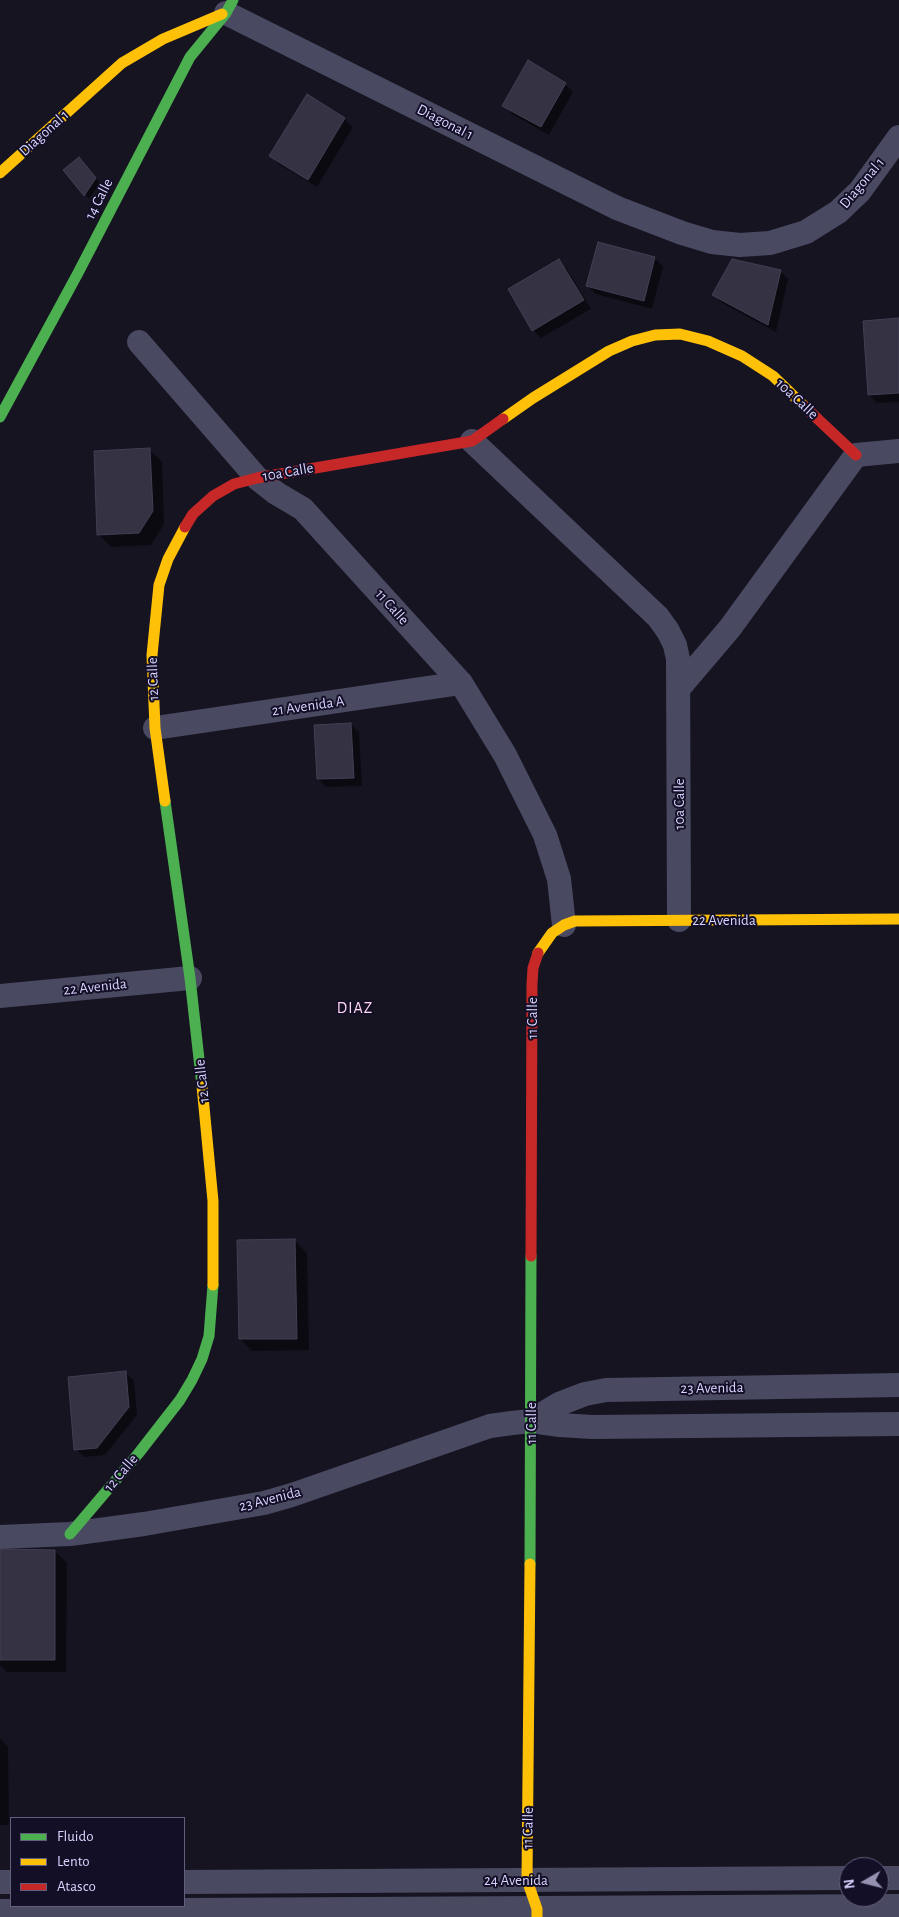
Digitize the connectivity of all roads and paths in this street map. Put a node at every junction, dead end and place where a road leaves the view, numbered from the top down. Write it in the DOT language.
graph roads {
  1 [pos="230,6"];
  2 [pos="899,137"];
  3 [pos="0,173"];
  4 [pos="139,342"];
  5 [pos="0,417"];
  6 [pos="472,441"];
  7 [pos="899,451"];
  8 [pos="856,455"];
  9 [pos="257,478"];
  10 [pos="159,585"];
  11 [pos="461,683"];
  12 [pos="678,688"];
  13 [pos="154,728"];
  14 [pos="899,919"];
  15 [pos="679,920"];
  16 [pos="558,929"];
  17 [pos="190,978"];
  18 [pos="0,996"];
  19 [pos="899,1385"];
  20 [pos="532,1421"];
  21 [pos="899,1424"];
  22 [pos="70,1534"];
  23 [pos="0,1537"];
  24 [pos="839,1878"];
  25 [pos="527,1880"];
  26 [pos="185,1882"];
  27 [pos="208,1882"];
  28 [pos="899,1906"];
  29 [pos="0,1911"];
  30 [pos="537,1913"];
  31 [pos="208,1914"];
  1 -- 2 [label="street, Diagonal 1"];
  1 -- 3 [label="street, Diagonal 1"];
  1 -- 5 [label="street, 14 Calle"];
  4 -- 9 [label="street, 11 Calle"];
  6 -- 8 [label="street, 10a Calle"];
  6 -- 9 [label="street, 10a Calle"];
  6 -- 12 [label="street, 10a Calle"];
  7 -- 8 [label="street"];
  8 -- 12 [label="street"];
  9 -- 10 [label="street, 10a Calle"];
  9 -- 11 [label="street, 11 Calle"];
  10 -- 13 [label="street, 12 Calle"];
  11 -- 13 [label="street, 21 Avenida A"];
  11 -- 16 [label="street, 11 Calle"];
  12 -- 15 [label="street, 10a Calle"];
  13 -- 17 [label="street, 12 Calle"];
  14 -- 15 [label="street, 22 Avenida"];
  15 -- 16 [label="street, 22 Avenida"];
  16 -- 20 [label="street, 11 Calle"];
  17 -- 18 [label="street, 22 Avenida"];
  17 -- 22 [label="street, 12 Calle"];
  19 -- 20 [label="street, 23 Avenida"];
  20 -- 21 [label="street, 23 Avenida"];
  20 -- 22 [label="street, 23 Avenida"];
  20 -- 25 [label="street, 11 Calle"];
  22 -- 23 [label="street, 23 Avenida"];
  24 -- 25 [label="street, 24 Avenida"];
  25 -- 27 [label="street, 24 Avenida"];
  25 -- 30 [label="street, 11 Calle"];
  26 -- 27 [label="street, 24 Avenida"];
  27 -- 31 [label="street"];
  28 -- 30 [label="street, 24 Avenida"];
  29 -- 31 [label="street, 24 Avenida"];
  30 -- 31 [label="street, 24 Avenida"];
}
